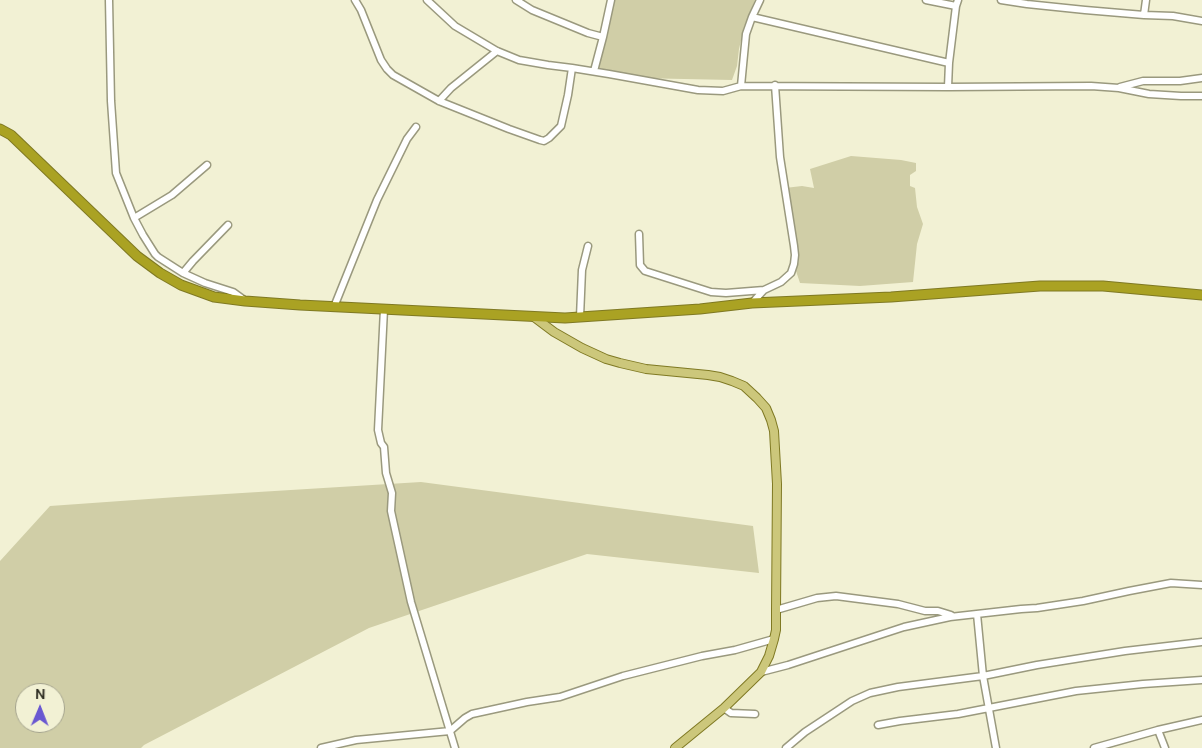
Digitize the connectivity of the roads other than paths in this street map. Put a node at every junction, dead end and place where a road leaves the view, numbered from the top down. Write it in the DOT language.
graph roads {
  1 [pos="109,0"];
  2 [pos="355,0"];
  3 [pos="427,0"];
  4 [pos="516,0"];
  5 [pos="611,0"];
  6 [pos="760,0"];
  7 [pos="926,0"];
  8 [pos="1001,0"];
  9 [pos="1146,0"];
  10 [pos="957,3"];
  11 [pos="1144,15"];
  12 [pos="752,18"];
  13 [pos="1202,21"];
  14 [pos="603,37"];
  15 [pos="497,50"];
  16 [pos="949,63"];
  17 [pos="572,68"];
  18 [pos="594,71"];
  19 [pos="1202,78"];
  20 [pos="775,85"];
  21 [pos="741,86"];
  22 [pos="948,87"];
  23 [pos="1119,88"];
  24 [pos="1202,96"];
  25 [pos="439,101"];
  26 [pos="416,127"];
  27 [pos="0,129"];
  28 [pos="207,166"];
  29 [pos="134,218"];
  30 [pos="228,225"];
  31 [pos="640,234"];
  32 [pos="588,246"];
  33 [pos="183,273"];
  34 [pos="764,290"];
  35 [pos="1202,295"];
  36 [pos="245,301"];
  37 [pos="752,303"];
  38 [pos="334,307"];
  39 [pos="384,310"];
  40 [pos="534,317"];
  41 [pos="580,317"];
  42 [pos="1202,584"];
  43 [pos="776,610"];
  44 [pos="977,614"];
  45 [pos="954,616"];
  46 [pos="774,640"];
  47 [pos="1202,642"];
  48 [pos="761,672"];
  49 [pos="983,676"];
  50 [pos="1202,680"];
  51 [pos="724,708"];
  52 [pos="989,708"];
  53 [pos="755,714"];
  54 [pos="1202,720"];
  55 [pos="878,725"];
  56 [pos="1158,730"];
  57 [pos="450,732"];
  58 [pos="320,748"];
  59 [pos="455,748"];
  60 [pos="675,748"];
  61 [pos="786,748"];
  62 [pos="996,748"];
  63 [pos="1094,748"];
  64 [pos="1165,748"];
  1 -- 29 [label="street"];
  2 -- 25 [label="street"];
  3 -- 15 [label="street"];
  4 -- 14 [label="street"];
  5 -- 14 [label="street"];
  6 -- 12 [label="street"];
  7 -- 10 [label="street"];
  8 -- 11 [label="street"];
  9 -- 11 [label="street"];
  10 -- 16 [label="street"];
  11 -- 13 [label="street"];
  12 -- 16 [label="street"];
  12 -- 21 [label="street"];
  14 -- 18 [label="street"];
  15 -- 17 [label="street"];
  15 -- 25 [label="street"];
  16 -- 22 [label="street"];
  17 -- 18 [label="street"];
  17 -- 25 [label="street"];
  18 -- 21 [label="street"];
  19 -- 23 [label="street"];
  20 -- 21 [label="street"];
  20 -- 22 [label="street"];
  20 -- 34 [label="street"];
  22 -- 23 [label="street"];
  23 -- 24 [label="street"];
  26 -- 38 [label="street"];
  27 -- 36 [label="highway"];
  28 -- 29 [label="street"];
  29 -- 33 [label="street"];
  30 -- 33 [label="street"];
  31 -- 34 [label="street"];
  32 -- 41 [label="street"];
  33 -- 36 [label="street"];
  34 -- 37 [label="street"];
  35 -- 37 [label="highway"];
  36 -- 38 [label="highway"];
  37 -- 41 [label="highway"];
  38 -- 39 [label="highway"];
  39 -- 40 [label="highway"];
  39 -- 57 [label="street"];
  40 -- 41 [label="highway"];
  40 -- 43 [label="main road"];
  42 -- 44 [label="street"];
  43 -- 45 [label="street"];
  43 -- 46 [label="main road"];
  44 -- 45 [label="street"];
  44 -- 49 [label="street"];
  45 -- 48 [label="street"];
  46 -- 48 [label="main road"];
  46 -- 57 [label="street"];
  47 -- 49 [label="street"];
  48 -- 51 [label="main road"];
  49 -- 52 [label="street"];
  49 -- 61 [label="street"];
  50 -- 52 [label="street"];
  51 -- 53 [label="street"];
  51 -- 60 [label="main road"];
  52 -- 55 [label="street"];
  52 -- 62 [label="street"];
  54 -- 56 [label="street"];
  56 -- 63 [label="street"];
  56 -- 64 [label="street"];
  57 -- 58 [label="street"];
  57 -- 59 [label="street"];
}
